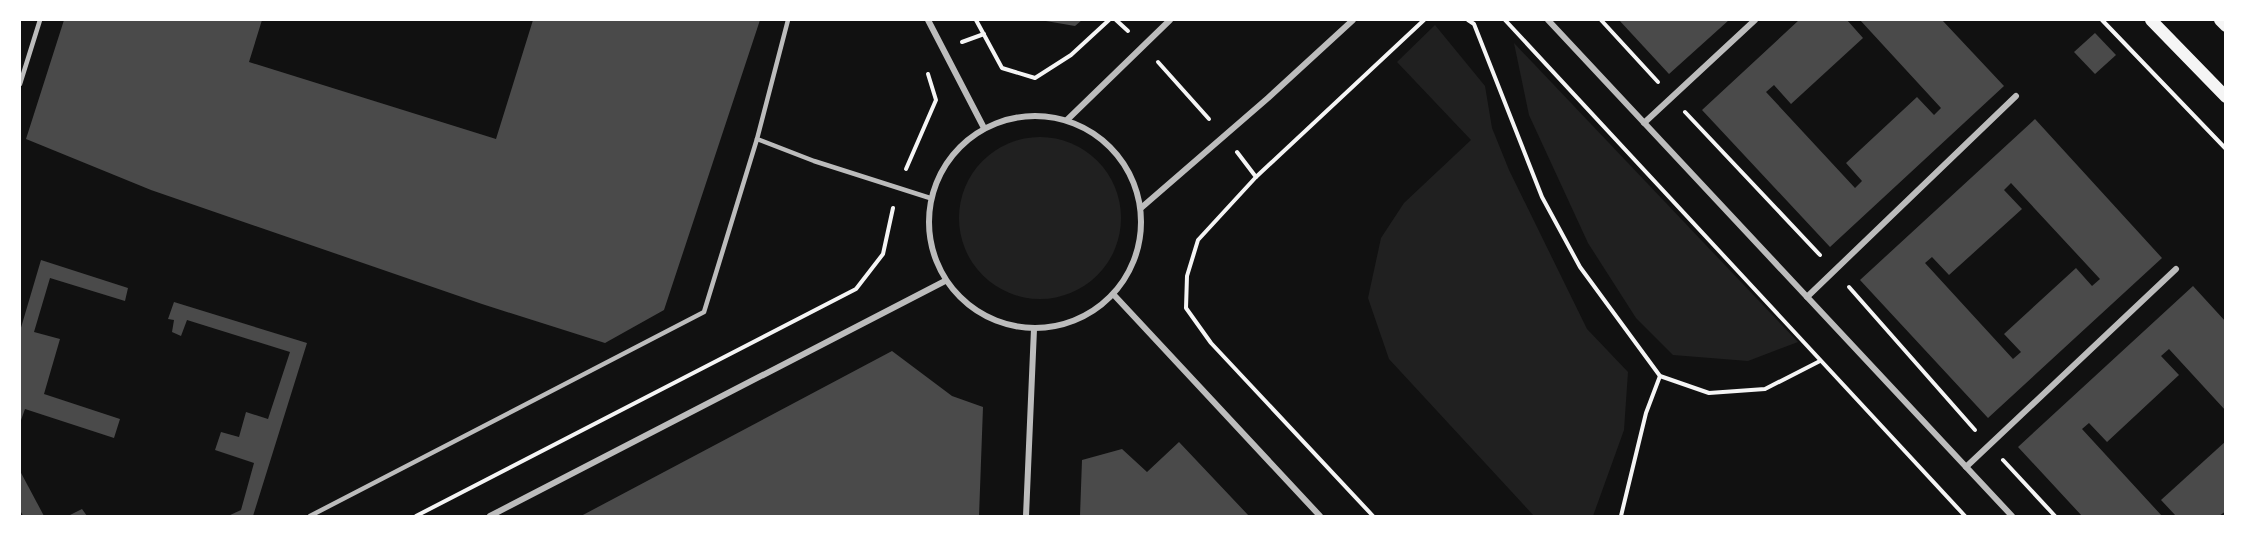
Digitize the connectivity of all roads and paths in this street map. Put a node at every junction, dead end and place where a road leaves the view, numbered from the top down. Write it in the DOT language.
graph roads {
  1 [pos="40,20"];
  2 [pos="789,20"];
  3 [pos="928,20"];
  4 [pos="976,20"];
  5 [pos="1109,20"];
  6 [pos="1116,20"];
  7 [pos="1170,20"];
  8 [pos="1353,20"];
  9 [pos="1424,20"];
  10 [pos="1468,20"];
  11 [pos="1505,20"];
  12 [pos="1548,20"];
  13 [pos="1755,20"];
  14 [pos="2102,20"];
  15 [pos="2151,20"];
  16 [pos="2220,20"];
  17 [pos="2226,26"];
  18 [pos="1144,45"];
  19 [pos="926,66"];
  20 [pos="20,84"];
  21 [pos="2016,96"];
  22 [pos="2226,97"];
  23 [pos="1067,120"];
  24 [pos="1644,123"];
  25 [pos="984,128"];
  26 [pos="1225,136"];
  27 [pos="757,139"];
  28 [pos="2226,149"];
  29 [pos="1256,177"];
  30 [pos="897,188"];
  31 [pos="930,198"];
  32 [pos="1141,208"];
  33 [pos="2176,269"];
  34 [pos="945,281"];
  35 [pos="1114,295"];
  36 [pos="1807,297"];
  37 [pos="1034,329"];
  38 [pos="1820,361"];
  39 [pos="1660,376"];
  40 [pos="1966,467"];
  41 [pos="310,516"];
  42 [pos="416,516"];
  43 [pos="490,516"];
  44 [pos="1026,516"];
  45 [pos="1320,516"];
  46 [pos="1373,516"];
  47 [pos="1621,516"];
  48 [pos="1965,516"];
  49 [pos="2012,516"];
  1 -- 20 [label="lane"];
  2 -- 27 [label="lane"];
  3 -- 25 [label="street"];
  4 -- 5 [label="path"];
  6 -- 18 [label="path"];
  7 -- 18 [label="street"];
  8 -- 26 [label="street"];
  9 -- 29 [label="path"];
  10 -- 39 [label="path"];
  11 -- 38 [label="path"];
  12 -- 24 [label="street"];
  13 -- 24 [label="street"];
  14 -- 28 [label="path"];
  15 -- 22 [label="main road"];
  16 -- 17 [label="main road"];
  18 -- 23 [label="street"];
  18 -- 26 [label="path"];
  19 -- 30 [label="path"];
  21 -- 36 [label="street"];
  23 -- 25 [label="street"];
  23 -- 32 [label="street"];
  24 -- 36 [label="street"];
  25 -- 31 [label="street"];
  26 -- 29 [label="path"];
  26 -- 32 [label="street"];
  27 -- 30 [label="lane"];
  27 -- 41 [label="lane"];
  29 -- 46 [label="path"];
  30 -- 31 [label="lane"];
  30 -- 42 [label="path"];
  31 -- 34 [label="street"];
  32 -- 35 [label="street"];
  33 -- 40 [label="street"];
  34 -- 37 [label="street"];
  34 -- 43 [label="street"];
  35 -- 37 [label="street"];
  35 -- 45 [label="street"];
  36 -- 40 [label="street"];
  37 -- 44 [label="street"];
  38 -- 39 [label="path"];
  38 -- 48 [label="path"];
  39 -- 47 [label="path"];
  40 -- 49 [label="street"];
}
